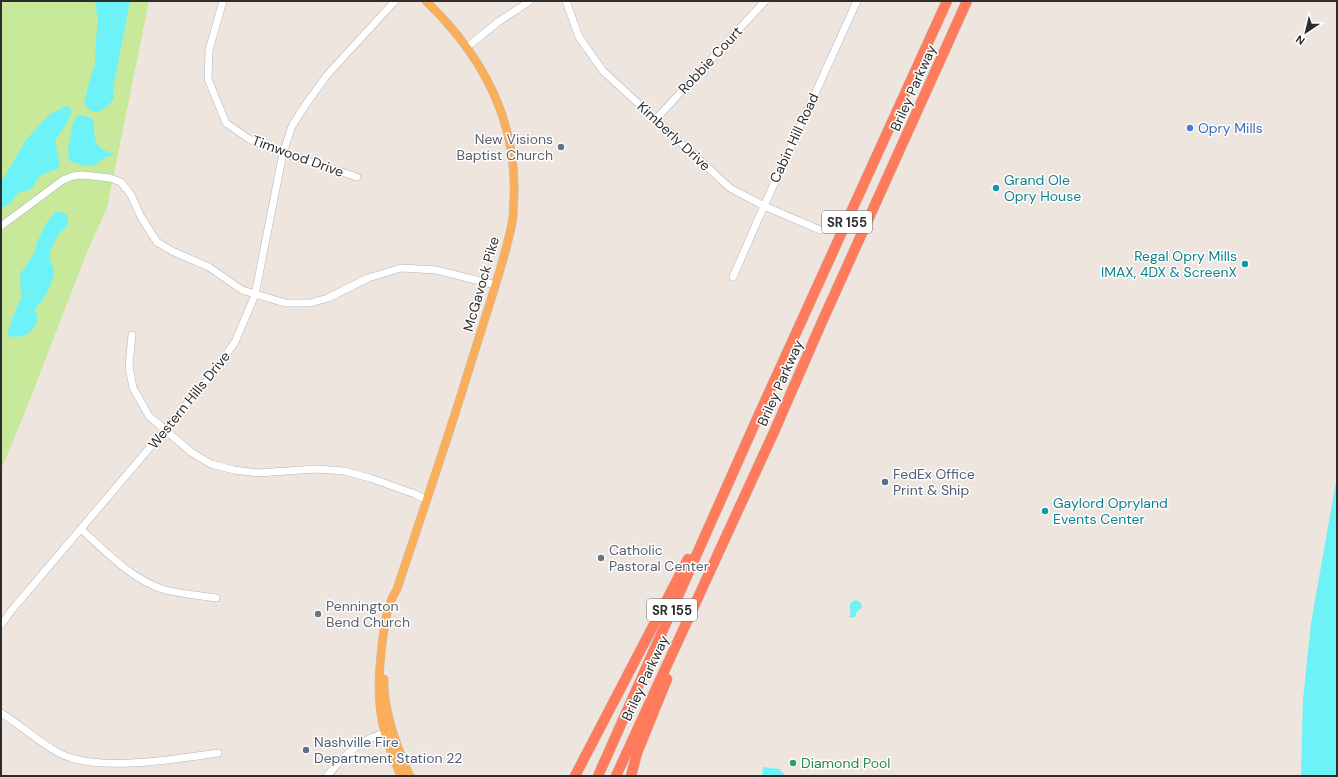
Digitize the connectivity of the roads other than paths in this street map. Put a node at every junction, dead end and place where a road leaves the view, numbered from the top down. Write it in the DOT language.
graph roads {
  1 [pos="223,1"];
  2 [pos="395,1"];
  3 [pos="426,1"];
  4 [pos="530,1"];
  5 [pos="566,1"];
  6 [pos="765,1"];
  7 [pos="857,1"];
  8 [pos="947,1"];
  9 [pos="968,1"];
  10 [pos="467,47"];
  11 [pos="656,119"];
  12 [pos="283,153"];
  13 [pos="357,177"];
  14 [pos="764,206"];
  15 [pos="1,226"];
  16 [pos="820,230"];
  17 [pos="733,277"];
  18 [pos="496,285"];
  19 [pos="255,295"];
  20 [pos="132,335"];
  21 [pos="166,430"];
  22 [pos="746,443"];
  23 [pos="427,500"];
  24 [pos="81,529"];
  25 [pos="706,580"];
  26 [pos="216,598"];
  27 [pos="1,625"];
  28 [pos="1,713"];
  29 [pos="388,732"];
  30 [pos="218,753"];
  31 [pos="327,776"];
  32 [pos="401,776"];
  33 [pos="410,776"];
  34 [pos="575,776"];
  35 [pos="598,776"];
  36 [pos="616,776"];
  37 [pos="631,776"];
  1 -- 12 [label="street, Timwood Drive"];
  2 -- 12 [label="street, Western Hills Drive"];
  3 -- 10 [label="main road, McGavock Pike"];
  4 -- 10 [label="street"];
  5 -- 11 [label="street, Kimberly Drive"];
  6 -- 11 [label="street, Robbie Court"];
  7 -- 14 [label="street, Cabin Hill Road"];
  8 -- 22 [label="highway, Briley Parkway / SR 155"];
  9 -- 25 [label="highway, Briley Parkway / SR 155"];
  10 -- 18 [label="main road, McGavock Pike"];
  11 -- 14 [label="street, Kimberly Drive"];
  12 -- 13 [label="street, Timwood Drive"];
  12 -- 19 [label="street, Western Hills Drive"];
  14 -- 16 [label="street, Kimberly Drive"];
  14 -- 17 [label="street, Cabin Hill Road"];
  15 -- 19 [label="street"];
  18 -- 19 [label="street"];
  18 -- 23 [label="main road, McGavock Pike"];
  19 -- 21 [label="street, Western Hills Drive"];
  20 -- 21 [label="street"];
  21 -- 23 [label="street"];
  21 -- 24 [label="street, Western Hills Drive"];
  22 -- 34 [label="highway"];
  22 -- 35 [label="highway, Briley Parkway / SR 155"];
  23 -- 29 [label="main road, McGavock Pike"];
  24 -- 26 [label="street"];
  24 -- 27 [label="street, Western Hills Drive"];
  25 -- 36 [label="highway, Briley Parkway / SR 155"];
  25 -- 37 [label="highway"];
  28 -- 30 [label="street"];
  29 -- 31 [label="street"];
  29 -- 32 [label="main road, McGavock Pike"];
  29 -- 33 [label="main road"];
}
